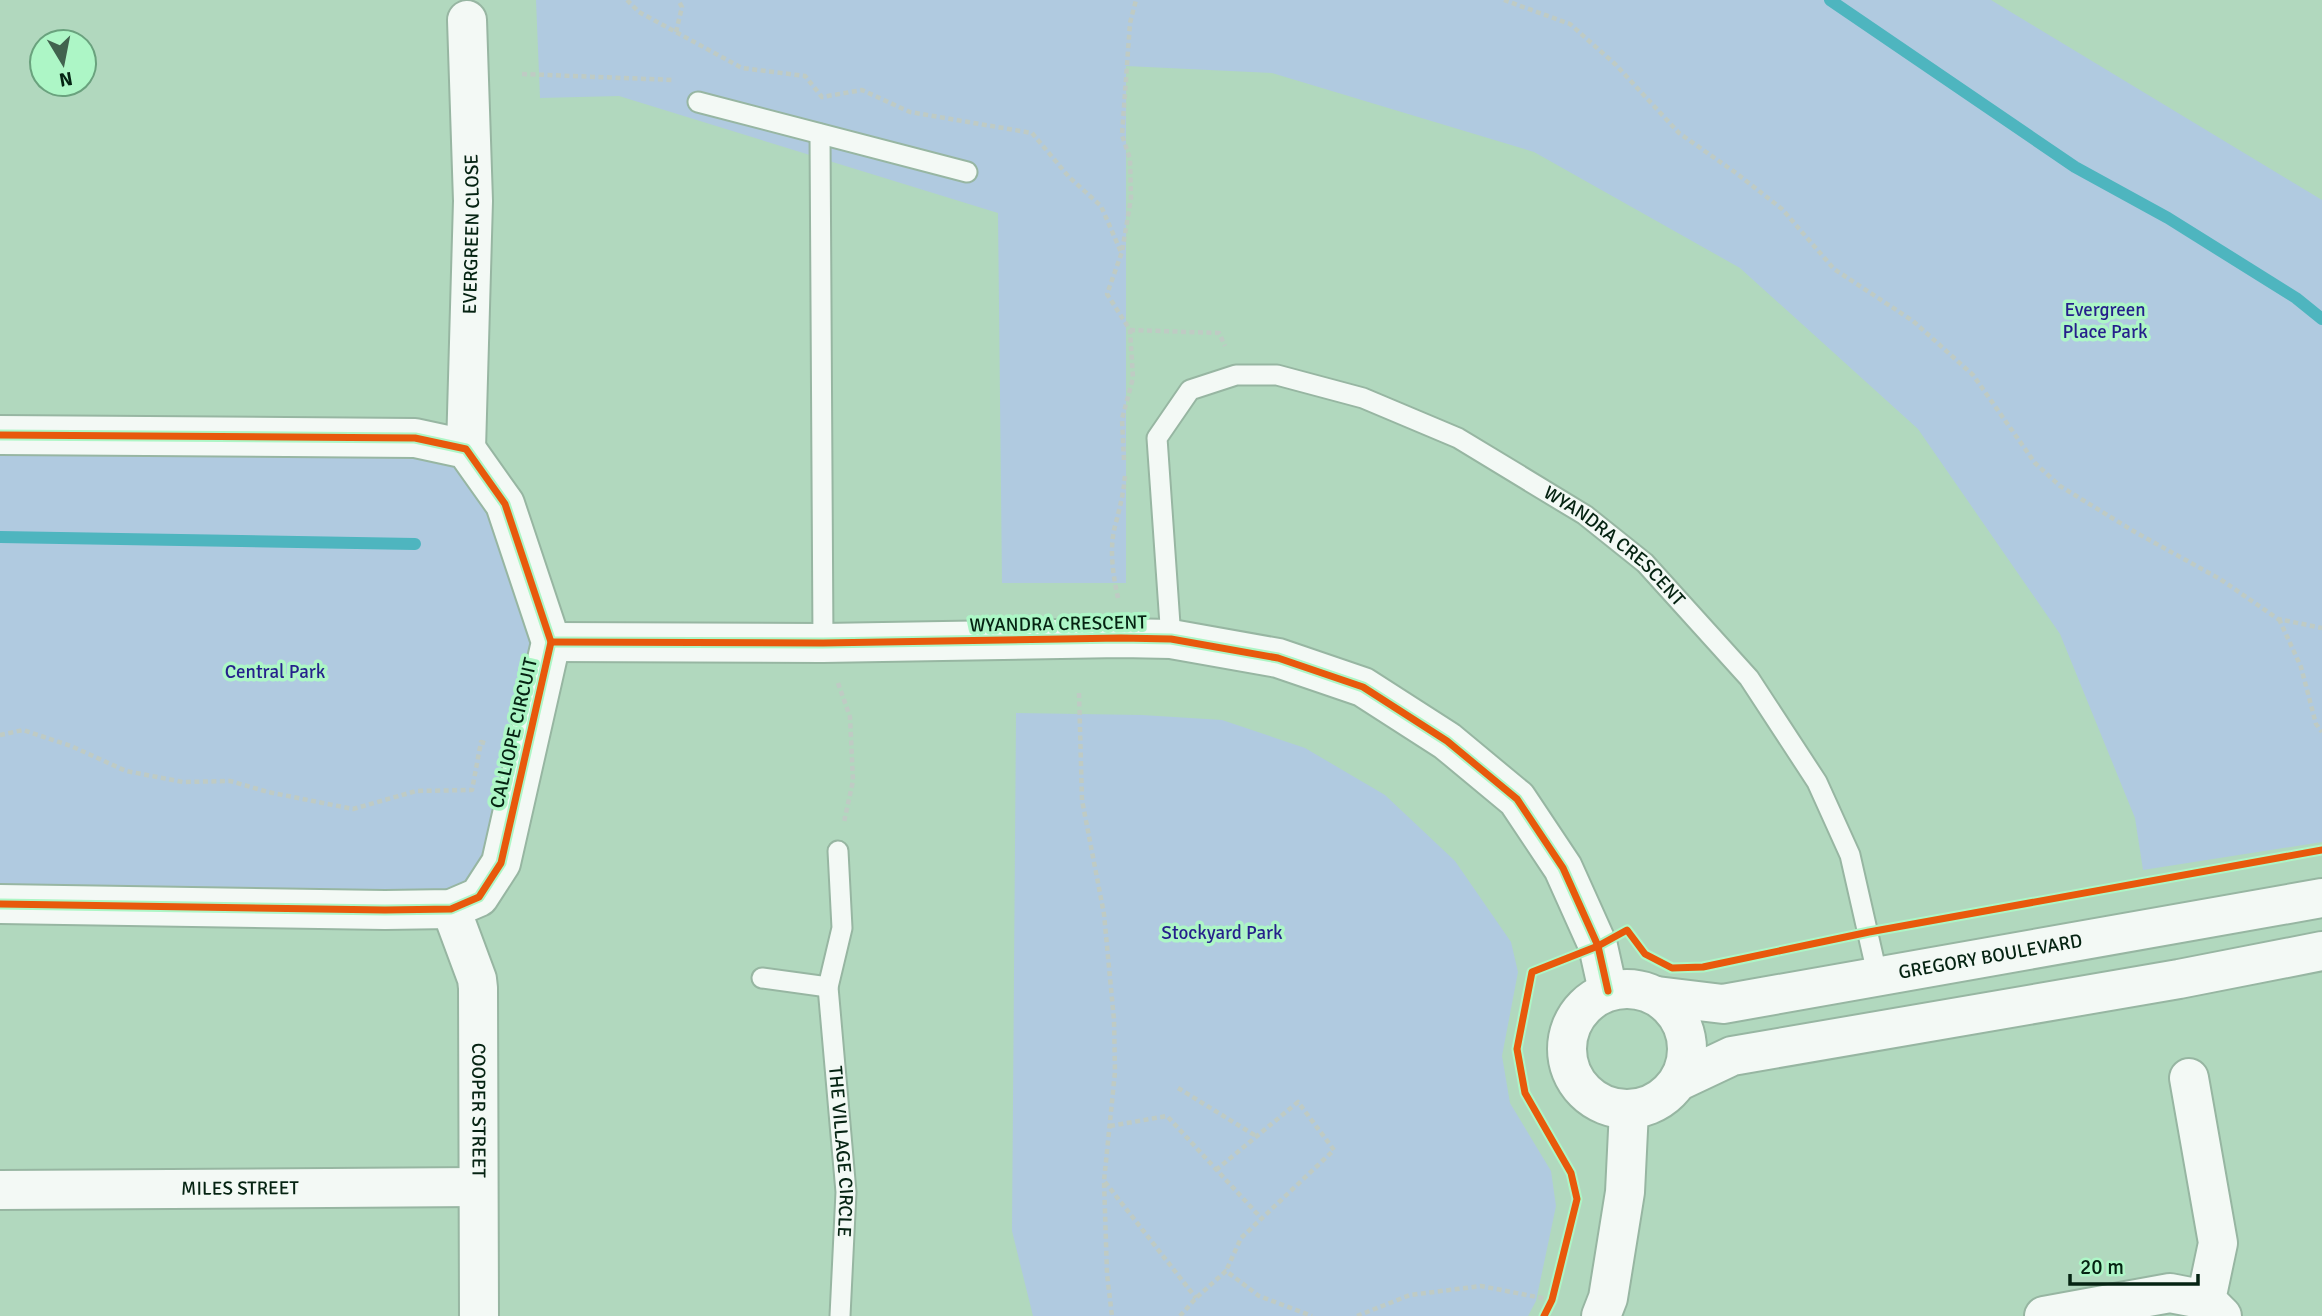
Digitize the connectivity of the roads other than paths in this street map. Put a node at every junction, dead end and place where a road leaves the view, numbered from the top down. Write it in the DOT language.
graph roads {
  1 [pos="467,20"];
  2 [pos="698,102"];
  3 [pos="820,134"];
  4 [pos="967,172"];
  5 [pos="0,435"];
  6 [pos="466,449"];
  7 [pos="1171,639"];
  8 [pos="551,642"];
  9 [pos="823,643"];
  10 [pos="838,851"];
  11 [pos="2322,898"];
  12 [pos="0,904"];
  13 [pos="452,909"];
  14 [pos="2322,951"];
  15 [pos="762,978"];
  16 [pos="1878,978"];
  17 [pos="828,987"];
  18 [pos="1608,991"];
  19 [pos="1657,996"];
  20 [pos="2189,1079"];
  21 [pos="1679,1081"];
  22 [pos="1629,1110"];
  23 [pos="478,1188"];
  24 [pos="0,1190"];
  25 [pos="2214,1308"];
  26 [pos="479,1316"];
  27 [pos="840,1316"];
  28 [pos="1601,1316"];
  29 [pos="2044,1316"];
  1 -- 6 [label="street, EVERGREEN CLOSE"];
  2 -- 3 [label="lane"];
  3 -- 4 [label="lane"];
  3 -- 9 [label="lane"];
  5 -- 6 [label="street"];
  6 -- 8 [label="street, CALLIOPE CIRCUIT"];
  7 -- 9 [label="street, WYANDRA CRESCENT"];
  7 -- 16 [label="lane, WYANDRA CRESCENT"];
  7 -- 18 [label="street, WYANDRA CRESCENT"];
  8 -- 9 [label="street, WYANDRA CRESCENT"];
  8 -- 13 [label="street, CALLIOPE CIRCUIT"];
  10 -- 17 [label="lane, THE VILLAGE CIRCLE"];
  11 -- 16 [label="street, GREGORY BOULEVARD"];
  12 -- 13 [label="street, CALLIOPE CIRCUIT"];
  13 -- 23 [label="street, COOPER STREET"];
  14 -- 21 [label="street"];
  15 -- 17 [label="lane"];
  16 -- 19 [label="street, GREGORY BOULEVARD"];
  17 -- 27 [label="lane, THE VILLAGE CIRCLE"];
  18 -- 19 [label="street"];
  18 -- 22 [label="street"];
  19 -- 21 [label="street"];
  20 -- 25 [label="street"];
  21 -- 22 [label="street"];
  22 -- 28 [label="street"];
  23 -- 24 [label="street, MILES STREET"];
  23 -- 26 [label="street, COOPER STREET"];
  25 -- 29 [label="street"];
}
